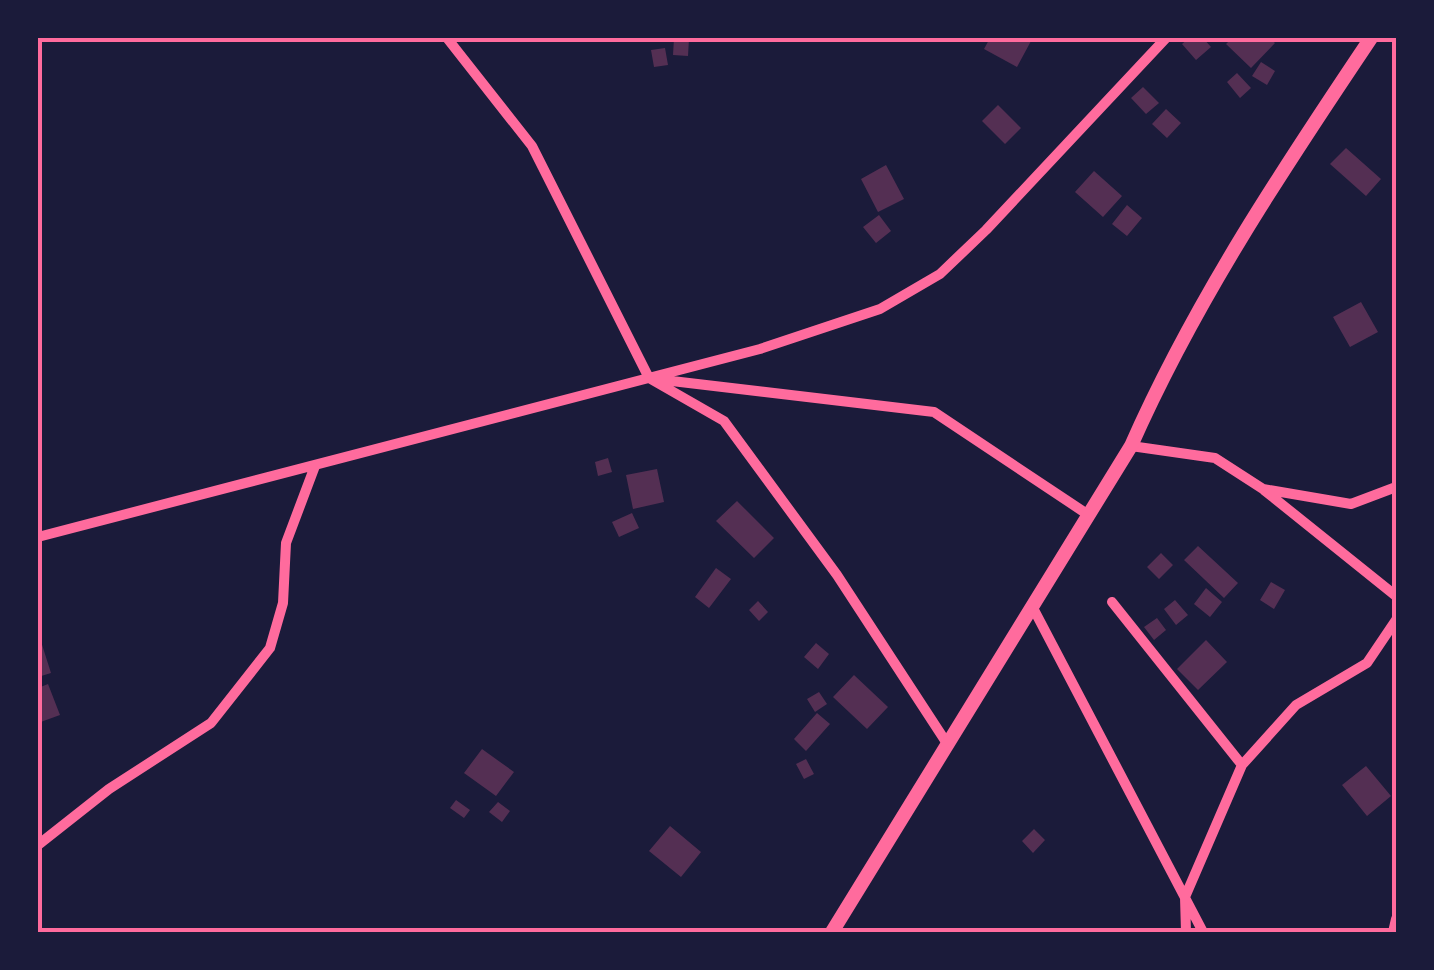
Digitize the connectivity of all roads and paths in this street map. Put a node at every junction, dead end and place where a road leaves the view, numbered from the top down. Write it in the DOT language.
graph roads {
  1 [pos="446,38"];
  2 [pos="1166,38"];
  3 [pos="1371,38"];
  4 [pos="650,378"];
  5 [pos="1131,446"];
  6 [pos="315,466"];
  7 [pos="1396,487"];
  8 [pos="1263,489"];
  9 [pos="1087,514"];
  10 [pos="38,537"];
  11 [pos="1396,596"];
  12 [pos="1112,602"];
  13 [pos="1032,606"];
  14 [pos="1396,620"];
  15 [pos="948,745"];
  16 [pos="1242,765"];
  17 [pos="38,845"];
  18 [pos="1185,897"];
  19 [pos="1396,918"];
  20 [pos="832,932"];
  21 [pos="1186,932"];
  22 [pos="1203,932"];
  23 [pos="1392,932"];
  1 -- 4 [label="street"];
  2 -- 4 [label="street"];
  3 -- 5 [label="main road"];
  4 -- 6 [label="street"];
  4 -- 9 [label="street"];
  4 -- 15 [label="street"];
  5 -- 8 [label="street"];
  5 -- 9 [label="main road"];
  6 -- 10 [label="street"];
  6 -- 17 [label="street"];
  7 -- 8 [label="street"];
  8 -- 11 [label="street"];
  9 -- 13 [label="main road"];
  12 -- 16 [label="street"];
  13 -- 15 [label="main road"];
  13 -- 18 [label="street"];
  14 -- 16 [label="street"];
  15 -- 20 [label="main road"];
  16 -- 18 [label="street"];
  18 -- 21 [label="street"];
  18 -- 22 [label="street"];
  19 -- 23 [label="street"];
}
